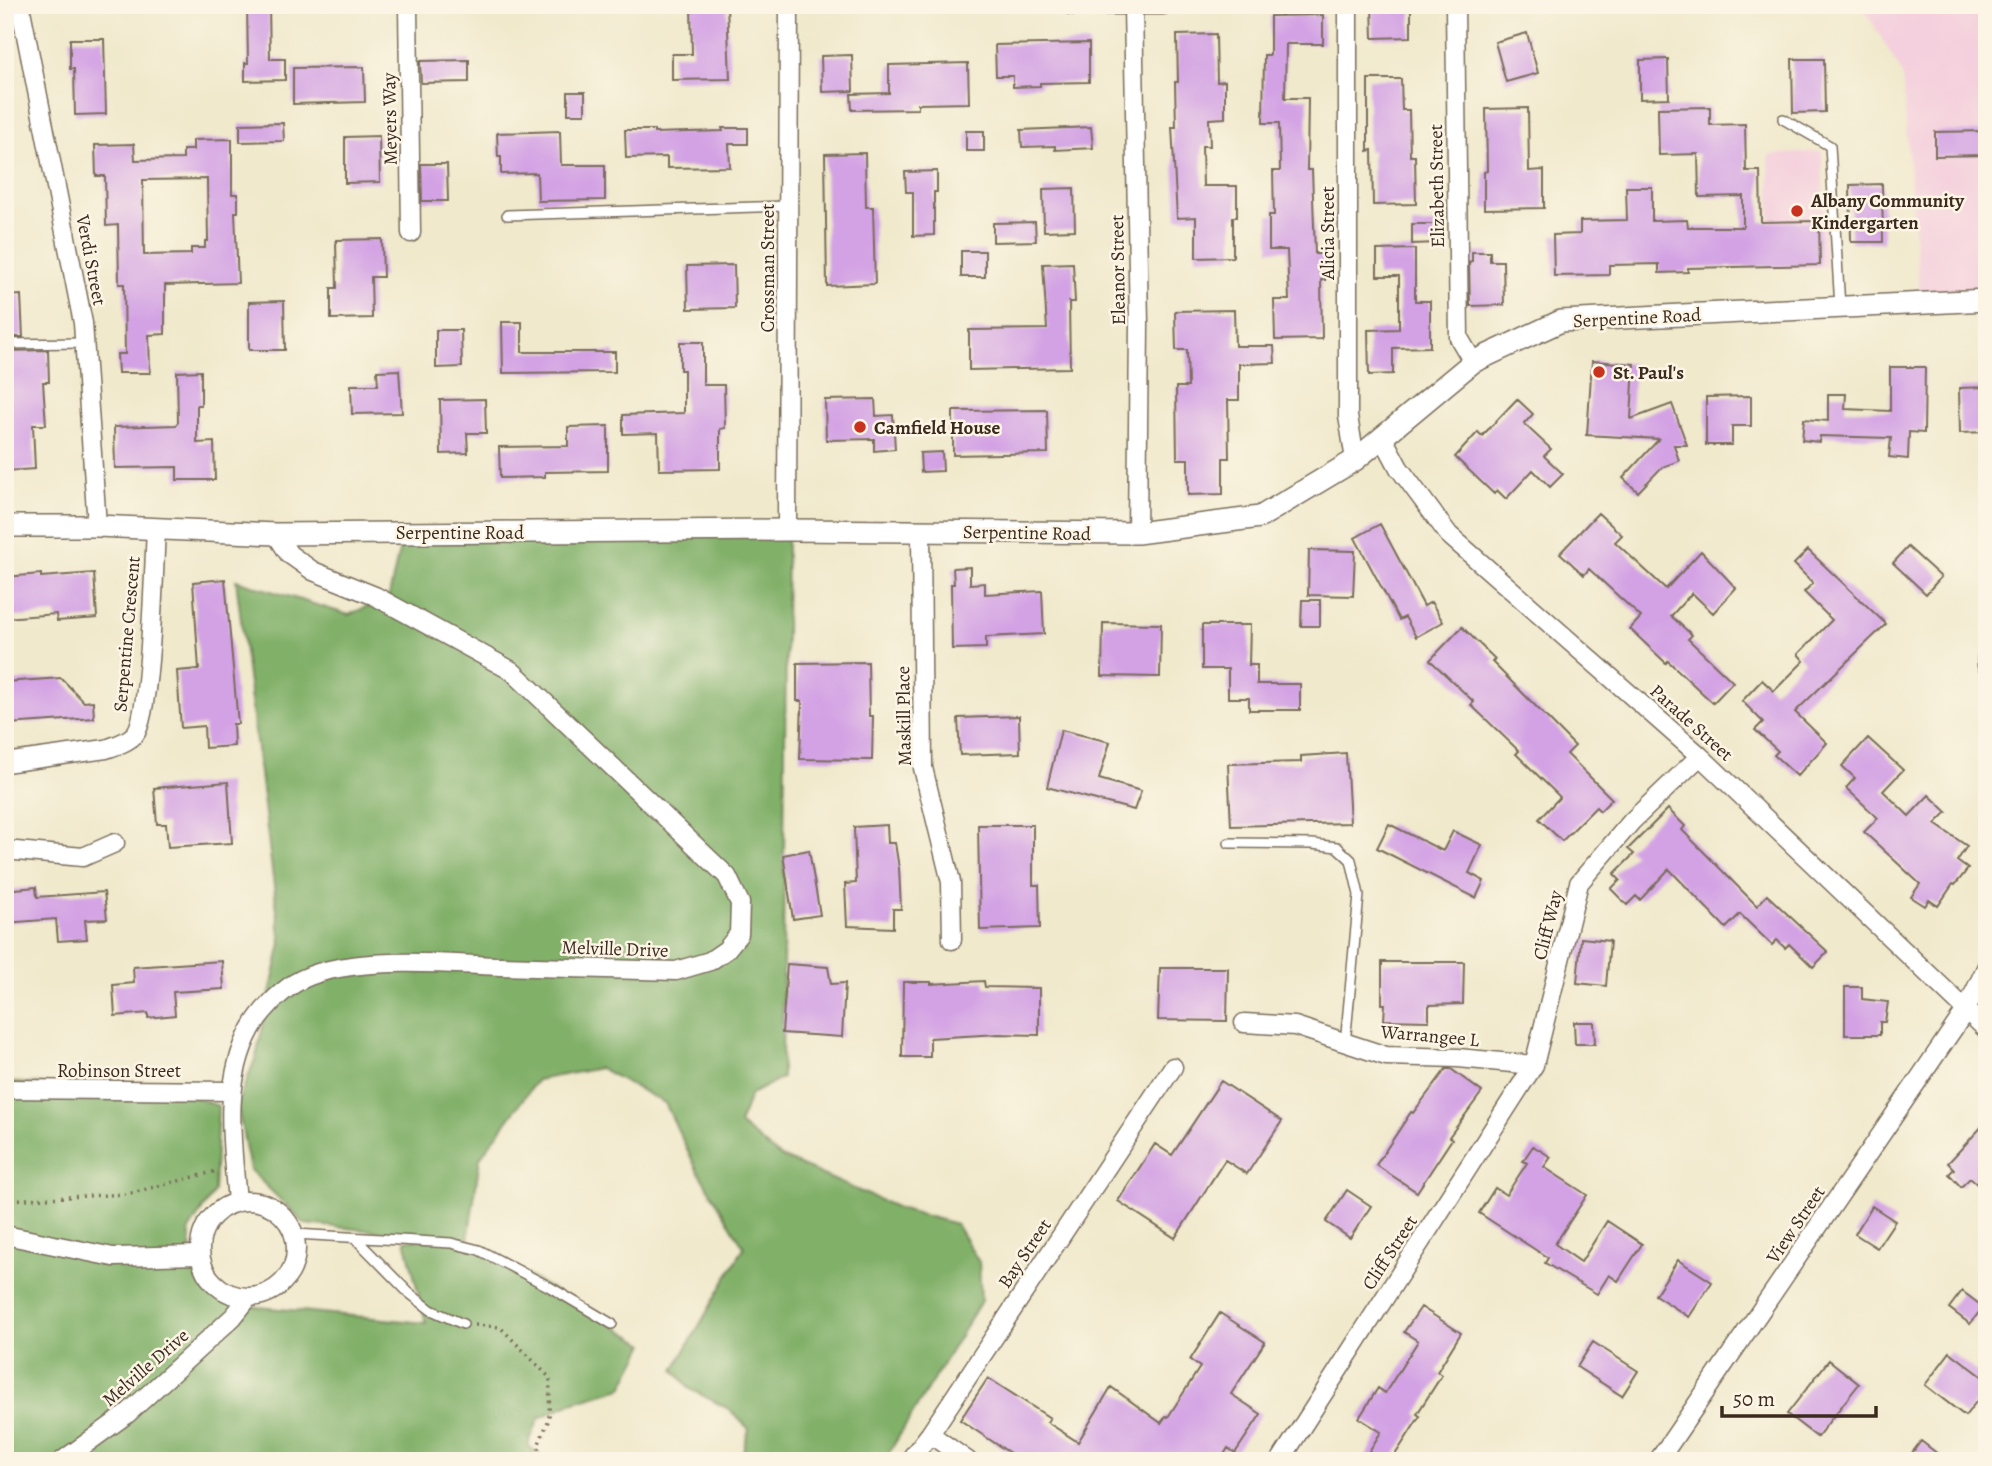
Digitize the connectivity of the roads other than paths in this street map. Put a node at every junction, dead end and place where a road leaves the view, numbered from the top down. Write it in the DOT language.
graph roads {
  1 [pos="20,5"];
  2 [pos="408,5"];
  3 [pos="789,5"];
  4 [pos="1070,5"];
  5 [pos="1163,5"];
  6 [pos="1348,5"];
  7 [pos="1455,5"];
  8 [pos="1133,6"];
  9 [pos="1783,119"];
  10 [pos="788,206"];
  11 [pos="507,215"];
  12 [pos="411,233"];
  13 [pos="1987,300"];
  14 [pos="1840,307"];
  15 [pos="84,343"];
  16 [pos="5,344"];
  17 [pos="1472,362"];
  18 [pos="1382,436"];
  19 [pos="1355,460"];
  20 [pos="5,526"];
  21 [pos="97,526"];
  22 [pos="156,529"];
  23 [pos="787,530"];
  24 [pos="922,531"];
  25 [pos="1137,533"];
  26 [pos="276,534"];
  27 [pos="1987,657"];
  28 [pos="1987,666"];
  29 [pos="1699,756"];
  30 [pos="5,763"];
  31 [pos="115,843"];
  32 [pos="1229,843"];
  33 [pos="5,850"];
  34 [pos="952,940"];
  35 [pos="1987,966"];
  36 [pos="1966,1010"];
  37 [pos="1244,1023"];
  38 [pos="1987,1030"];
  39 [pos="1345,1044"];
  40 [pos="1534,1065"];
  41 [pos="1173,1067"];
  42 [pos="5,1089"];
  43 [pos="232,1091"];
  44 [pos="237,1202"];
  45 [pos="295,1234"];
  46 [pos="5,1235"];
  47 [pos="356,1239"];
  48 [pos="200,1255"];
  49 [pos="249,1297"];
  50 [pos="463,1324"];
  51 [pos="612,1324"];
  52 [pos="930,1434"];
  53 [pos="62,1461"];
  54 [pos="909,1461"];
  55 [pos="968,1461"];
  56 [pos="1280,1461"];
  57 [pos="1658,1461"];
  1 -- 15 [label="street, Verdi Street"];
  2 -- 12 [label="street, Meyers Way"];
  3 -- 10 [label="street, Crossman Street"];
  4 -- 8 [label="street"];
  5 -- 8 [label="street"];
  6 -- 19 [label="street, Alicia Street"];
  7 -- 17 [label="street, Elizabeth Street"];
  8 -- 25 [label="street, Eleanor Street"];
  9 -- 14 [label="lane"];
  10 -- 11 [label="lane"];
  10 -- 23 [label="street, Crossman Street"];
  13 -- 14 [label="street, Serpentine Road"];
  14 -- 17 [label="street, Serpentine Road"];
  15 -- 16 [label="lane"];
  15 -- 21 [label="street, Verdi Street"];
  17 -- 18 [label="street, Serpentine Road"];
  18 -- 19 [label="street, Serpentine Road"];
  18 -- 29 [label="street, Parade Street"];
  19 -- 25 [label="street, Serpentine Road"];
  20 -- 21 [label="street, Serpentine Road"];
  21 -- 22 [label="street, Serpentine Road"];
  22 -- 26 [label="street, Serpentine Road"];
  22 -- 30 [label="street, Serpentine Crescent"];
  23 -- 24 [label="street, Serpentine Road"];
  23 -- 26 [label="street, Serpentine Road"];
  24 -- 25 [label="street, Serpentine Road"];
  24 -- 34 [label="street, Maskill Place"];
  26 -- 43 [label="street, Melville Drive"];
  27 -- 28 [label="street"];
  29 -- 36 [label="street, Parade Street"];
  29 -- 40 [label="street, Cliff Way"];
  31 -- 33 [label="street"];
  32 -- 39 [label="lane"];
  35 -- 36 [label="street, View Street"];
  36 -- 38 [label="street, Parade Street"];
  36 -- 57 [label="street, View Street"];
  37 -- 39 [label="street, Warrangee L"];
  39 -- 40 [label="street, Warrangee L"];
  40 -- 56 [label="street, Cliff Street"];
  41 -- 52 [label="street, Bay Street"];
  42 -- 43 [label="street, Robinson Street"];
  43 -- 44 [label="street, Melville Drive"];
  44 -- 45 [label="street"];
  44 -- 48 [label="street"];
  45 -- 47 [label="lane"];
  45 -- 49 [label="street"];
  46 -- 48 [label="street"];
  47 -- 50 [label="lane"];
  47 -- 51 [label="lane"];
  48 -- 49 [label="street"];
  49 -- 53 [label="street, Melville Drive"];
  52 -- 54 [label="street, Bay Street"];
  52 -- 55 [label="street"];
}
